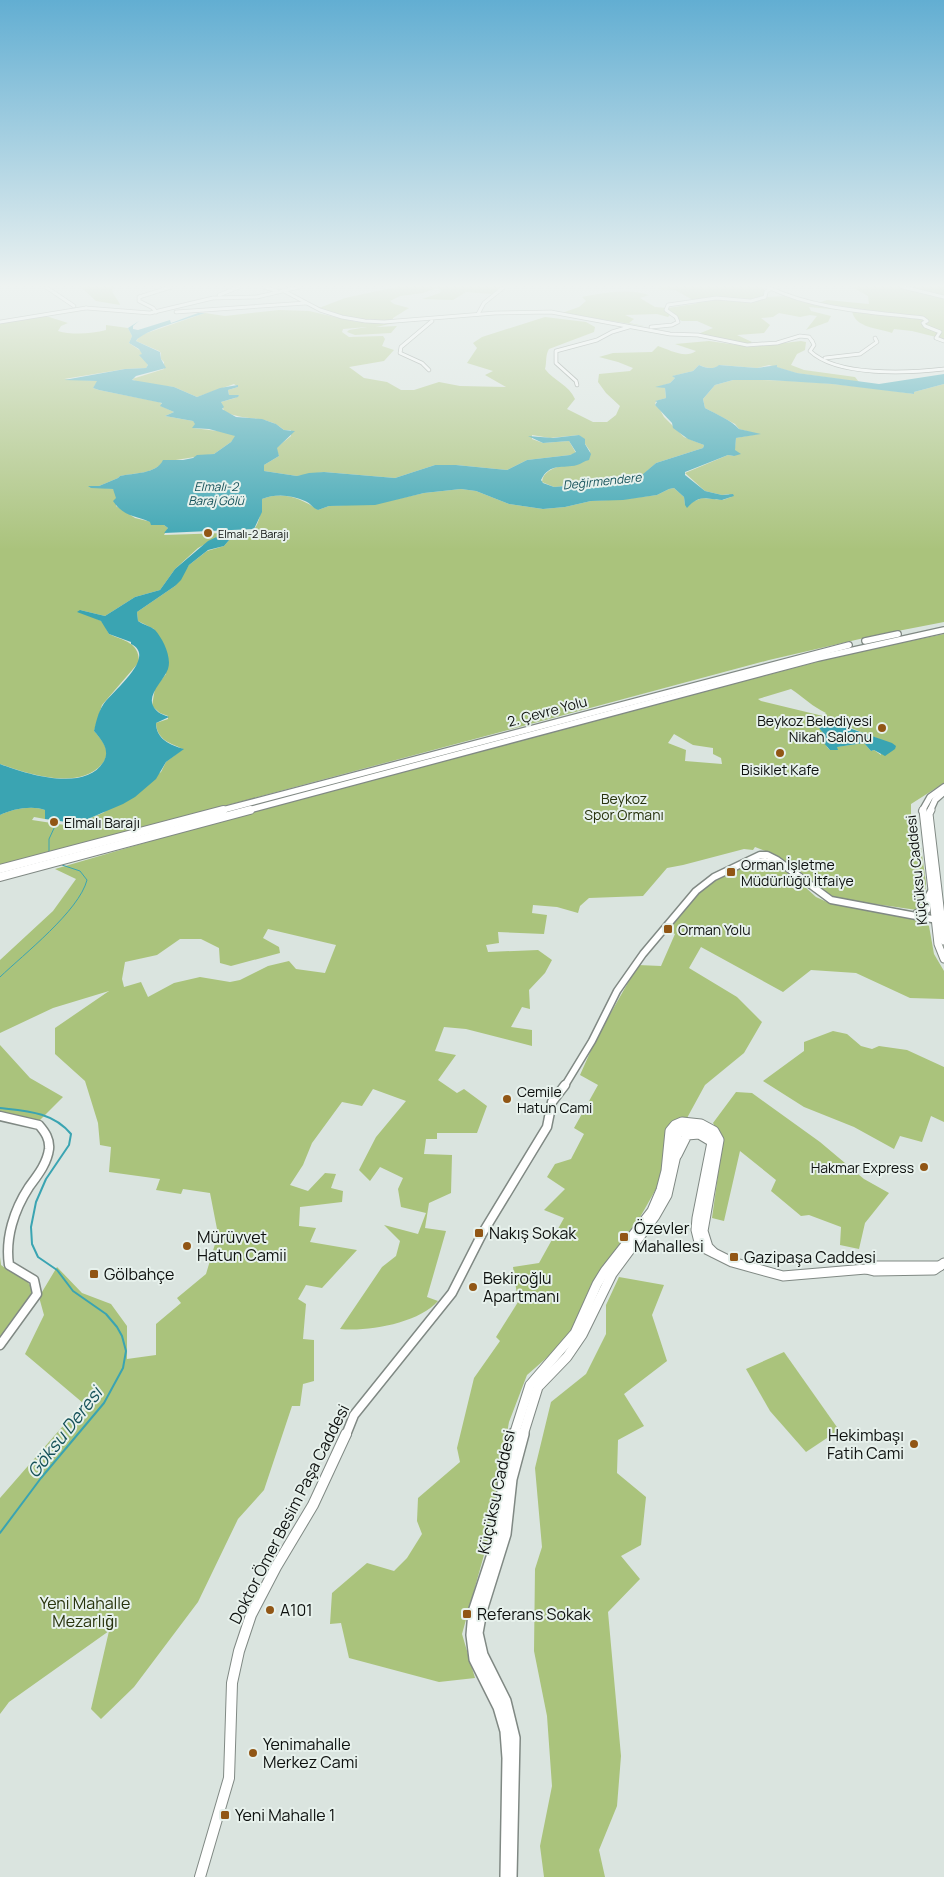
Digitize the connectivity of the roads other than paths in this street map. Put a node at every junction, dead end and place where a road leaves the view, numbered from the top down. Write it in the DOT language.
graph roads {
  1 [pos="570,375"];
  2 [pos="576,385"];
  3 [pos="944,625"];
  4 [pos="944,630"];
  5 [pos="944,787"];
  6 [pos="944,792"];
  7 [pos="159,831"];
  8 [pos="932,867"];
  9 [pos="0,869"];
  10 [pos="0,876"];
  11 [pos="932,890"];
  12 [pos="915,914"];
  13 [pos="938,918"];
  14 [pos="936,928"];
  15 [pos="944,940"];
  16 [pos="944,959"];
  17 [pos="0,1116"];
  18 [pos="713,1252"];
  19 [pos="942,1265"];
  20 [pos="0,1345"];
  21 [pos="200,1877"];
  22 [pos="506,1877"];
  23 [pos="512,1877"];
  1 -- 2 [label="street"];
  3 -- 7 [label="highway, 2. Çevre Yolu"];
  4 -- 7 [label="highway, 2. Çevre Yolu"];
  5 -- 8 [label="main road, Küçüksu Caddesi"];
  6 -- 8 [label="main road, Küçüksu Caddesi"];
  7 -- 9 [label="highway"];
  7 -- 10 [label="highway"];
  8 -- 11 [label="main road, Küçüksu Caddesi"];
  8 -- 13 [label="main road, Küçüksu Caddesi"];
  11 -- 12 [label="street"];
  11 -- 13 [label="main road, Küçüksu Caddesi"];
  12 -- 13 [label="street"];
  12 -- 14 [label="street"];
  12 -- 21 [label="street, Doktor Ömer Besim Paşa Caddesi"];
  13 -- 14 [label="main road, Küçüksu Caddesi"];
  13 -- 15 [label="main road, Küçüksu Caddesi"];
  14 -- 16 [label="main road, Küçüksu Caddesi"];
  17 -- 20 [label="street"];
  18 -- 19 [label="main road, Küçüksu Caddesi"];
  18 -- 22 [label="main road, Küçüksu Caddesi"];
  18 -- 23 [label="main road, Küçüksu Caddesi"];
}
